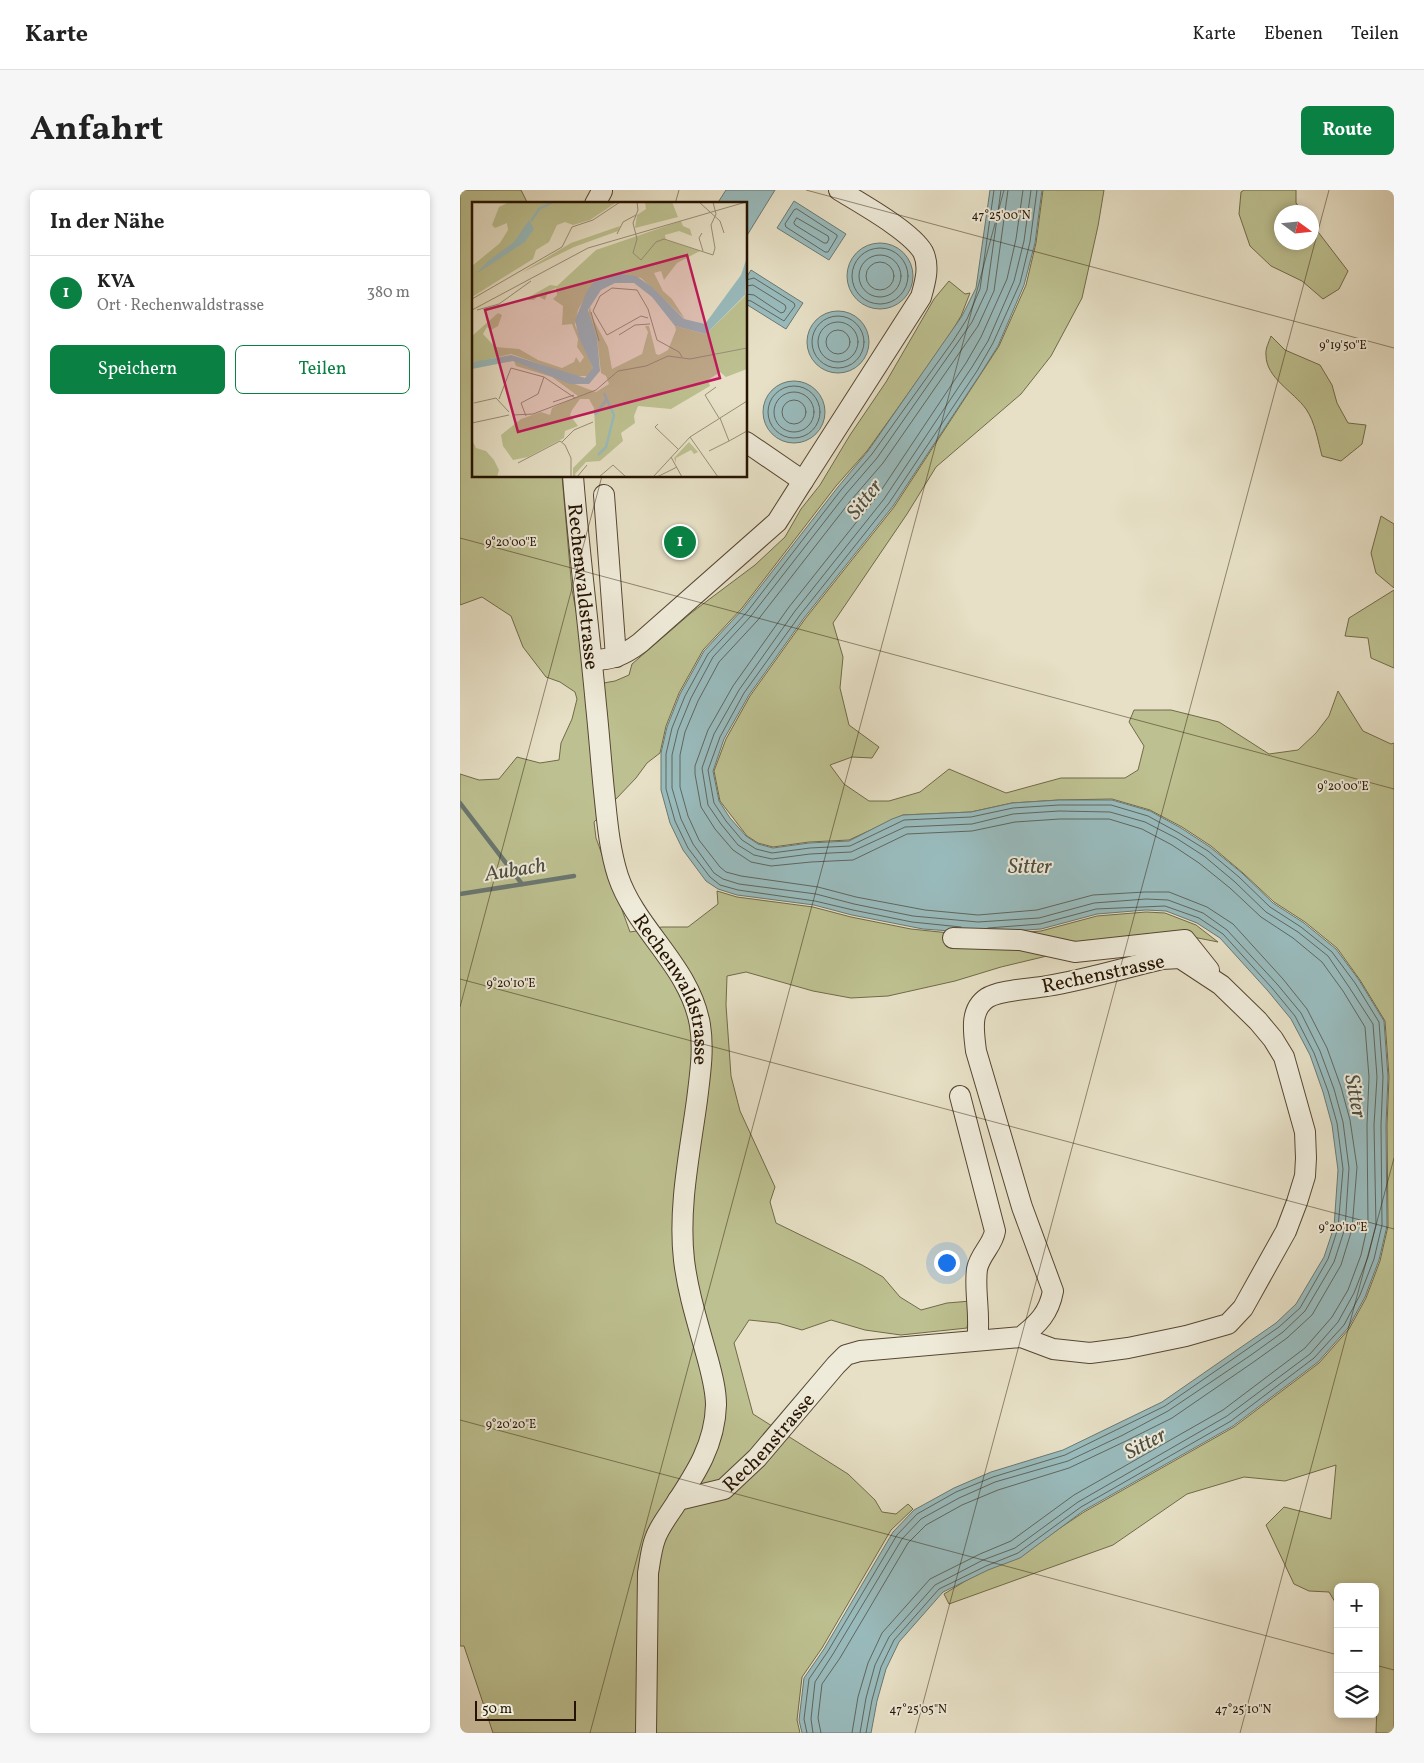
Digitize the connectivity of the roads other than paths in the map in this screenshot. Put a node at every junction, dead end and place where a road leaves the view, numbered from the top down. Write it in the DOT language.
graph roads {
  1 [pos="839,190"];
  2 [pos="597,193"];
  3 [pos="586,202"];
  4 [pos="748,443"];
  5 [pos="573,478"];
  6 [pos="803,481"];
  7 [pos="604,495"];
  8 [pos="616,657"];
  9 [pos="592,660"];
  10 [pos="953,938"];
  11 [pos="1221,985"];
  12 [pos="960,1096"];
  13 [pos="1021,1336"];
  14 [pos="977,1340"];
  15 [pos="678,1500"];
  16 [pos="646,1733"];
  1 -- 6 [label="street"];
  2 -- 3 [label="street"];
  4 -- 6 [label="street"];
  5 -- 9 [label="street, Rechenwaldstrasse"];
  6 -- 8 [label="street"];
  7 -- 8 [label="street"];
  8 -- 9 [label="street"];
  9 -- 15 [label="street, Rechenwaldstrasse"];
  10 -- 11 [label="street"];
  11 -- 13 [label="street, Rechenstrasse"];
  11 -- 13 [label="street, Rechenstrasse"];
  12 -- 14 [label="street"];
  13 -- 14 [label="street, Rechenstrasse"];
  14 -- 15 [label="street, Rechenstrasse"];
  15 -- 16 [label="street"];
}
